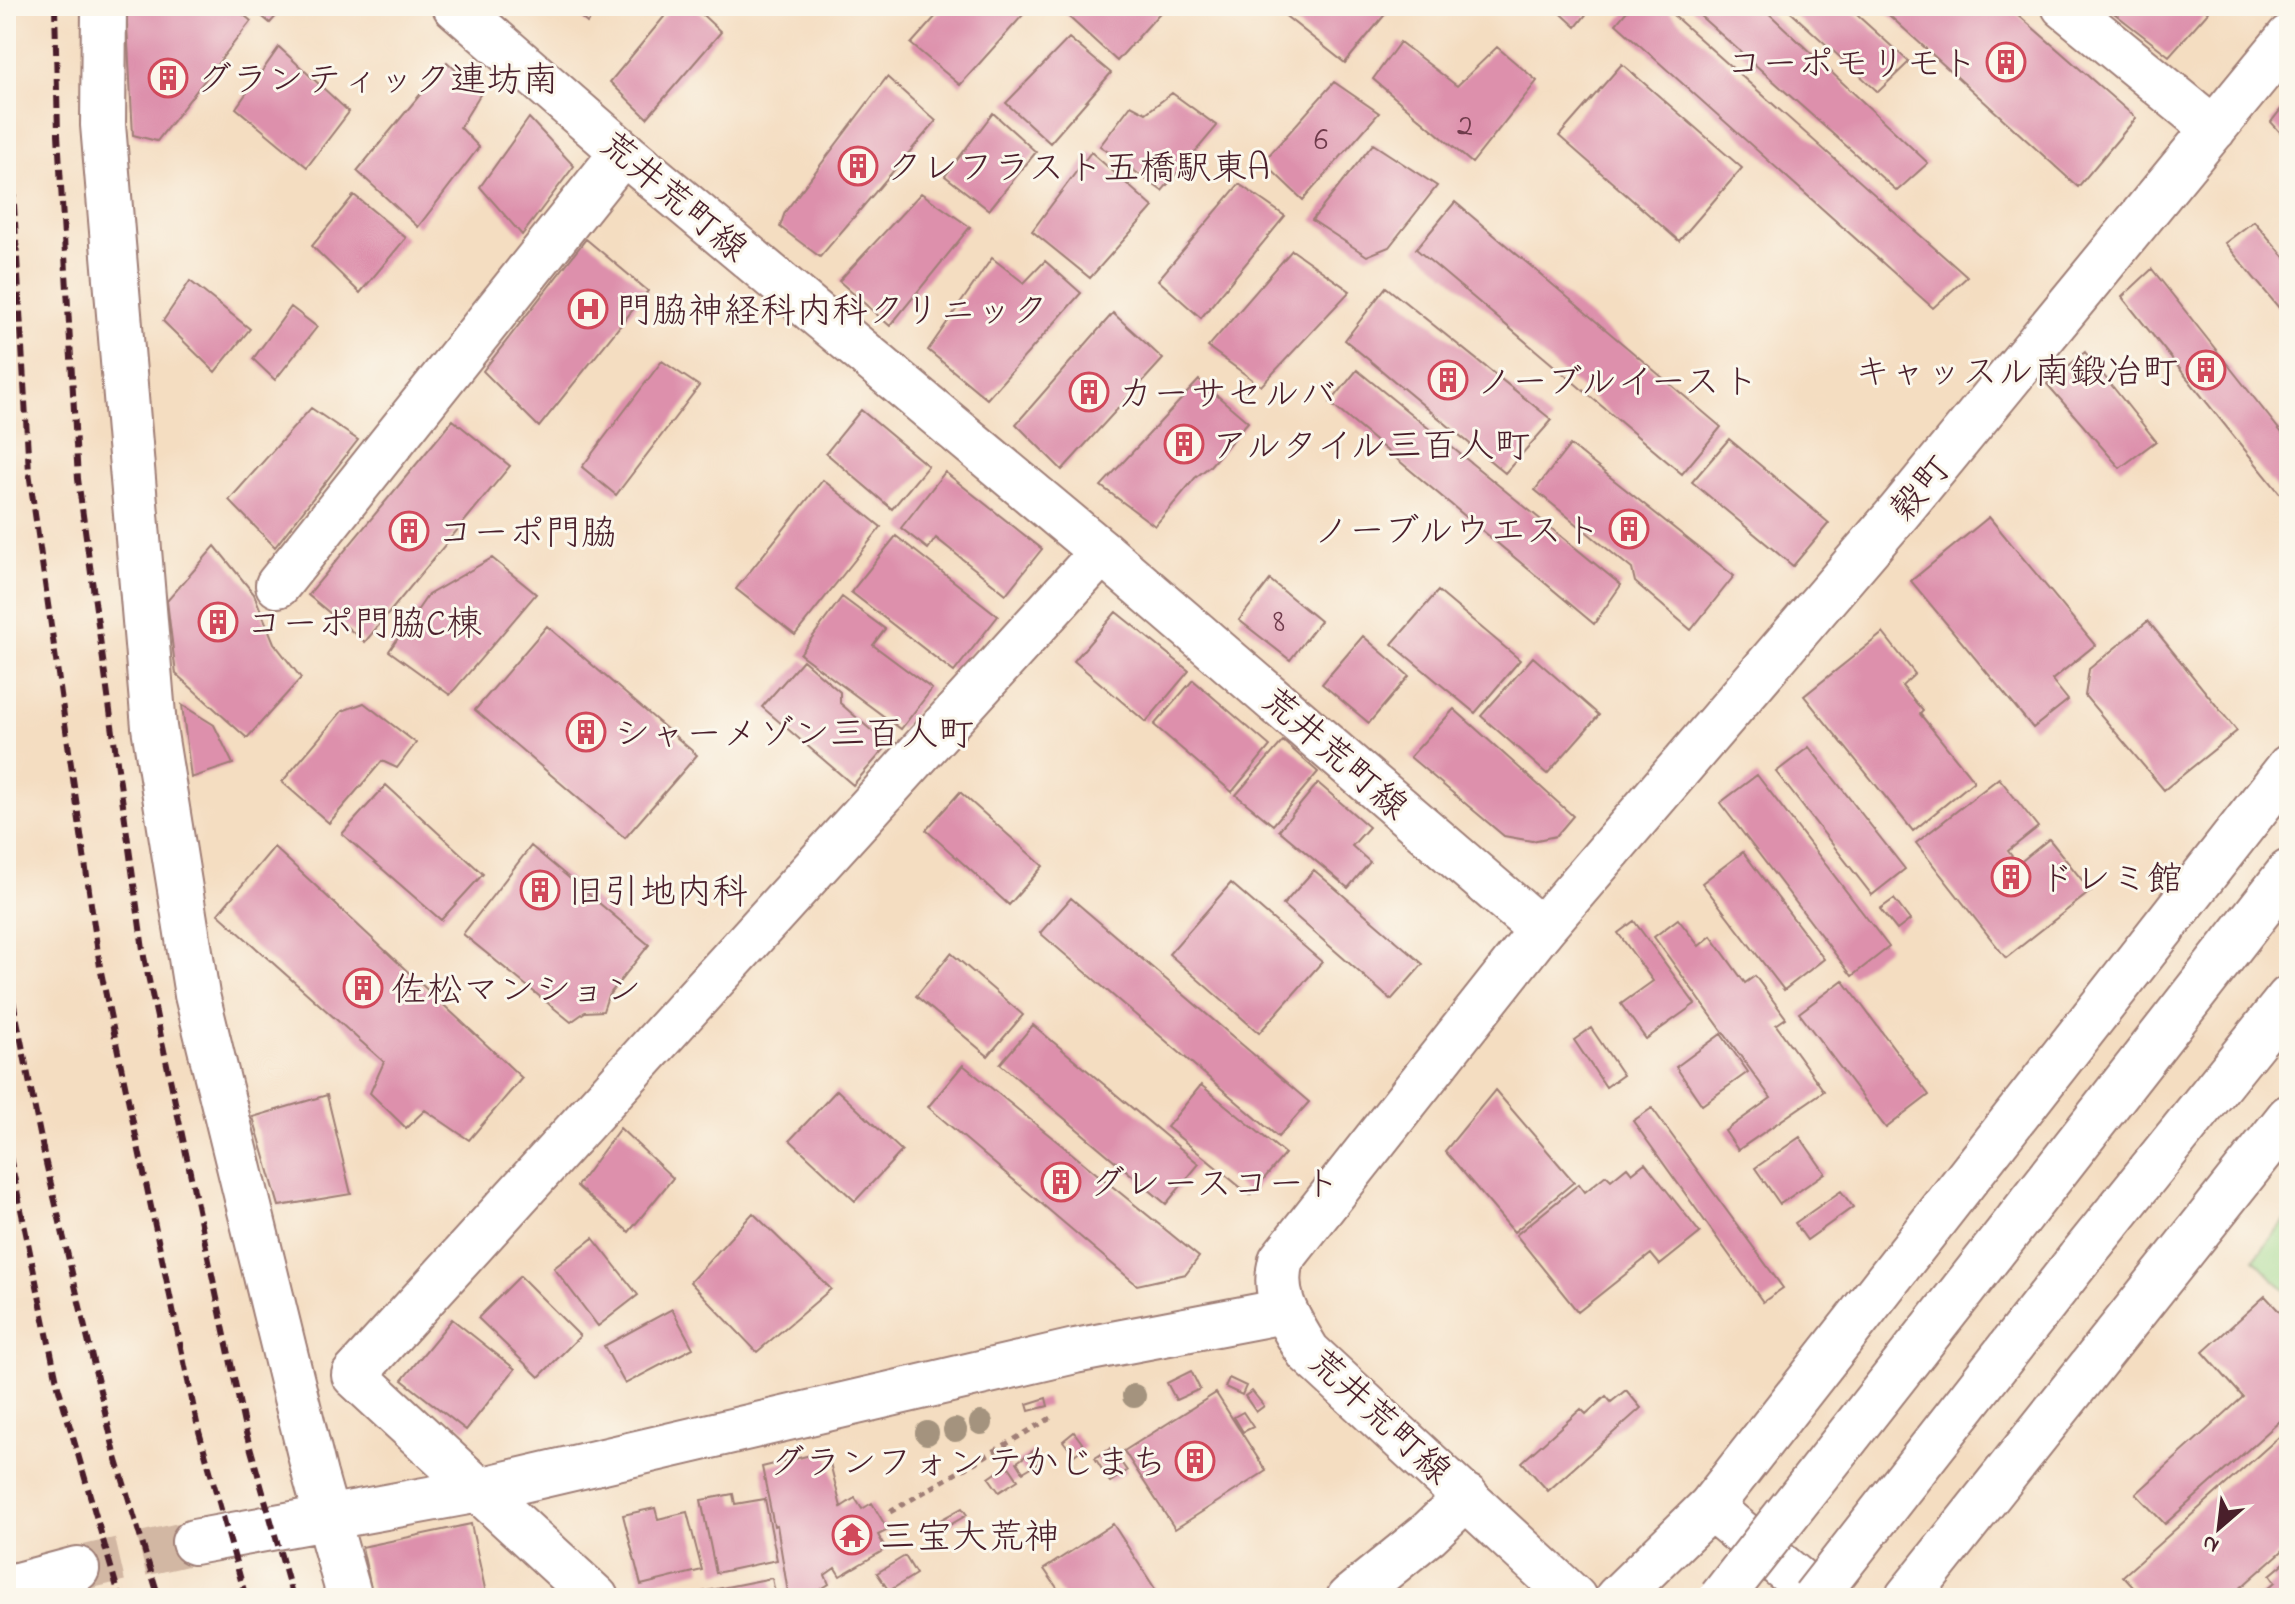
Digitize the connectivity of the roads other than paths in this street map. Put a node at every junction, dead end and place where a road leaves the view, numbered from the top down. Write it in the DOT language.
graph roads {
  1 [pos="104,6"];
  2 [pos="455,6"];
  3 [pos="2064,6"];
  4 [pos="2289,37"];
  5 [pos="2214,129"];
  6 [pos="623,152"];
  7 [pos="1102,552"];
  8 [pos="278,585"];
  9 [pos="2289,767"];
  10 [pos="2289,872"];
  11 [pos="1541,930"];
  12 [pos="2289,998"];
  13 [pos="2289,1117"];
  14 [pos="1284,1311"];
  15 [pos="479,1490"];
  16 [pos="1467,1497"];
  17 [pos="1710,1507"];
  18 [pos="326,1516"];
  19 [pos="194,1542"];
  20 [pos="77,1569"];
  21 [pos="6,1588"];
  22 [pos="350,1598"];
  23 [pos="596,1598"];
  24 [pos="1349,1598"];
  25 [pos="1574,1598"];
  26 [pos="1617,1598"];
  27 [pos="1721,1598"];
  28 [pos="1814,1598"];
  29 [pos="1820,1598"];
  30 [pos="1907,1598"];
  1 -- 18 [label="street"];
  2 -- 6 [label="street, 荒井荒町線"];
  3 -- 5 [label="street"];
  4 -- 5 [label="street, 穀町"];
  5 -- 11 [label="street, 穀町"];
  6 -- 7 [label="street, 荒井荒町線"];
  6 -- 8 [label="street"];
  7 -- 11 [label="street, 荒井荒町線"];
  7 -- 15 [label="street"];
  9 -- 17 [label="street"];
  10 -- 27 [label="street, bridge"];
  11 -- 14 [label="street, 荒井荒町線"];
  12 -- 28 [label="street, bridge"];
  13 -- 30 [label="street"];
  14 -- 15 [label="street"];
  14 -- 16 [label="street, 荒井荒町線"];
  15 -- 18 [label="street"];
  15 -- 23 [label="street"];
  16 -- 24 [label="street"];
  16 -- 25 [label="street, 荒井荒町線"];
  17 -- 26 [label="street"];
  17 -- 29 [label="street"];
  18 -- 19 [label="street"];
  18 -- 22 [label="street"];
  20 -- 21 [label="street"];
}
